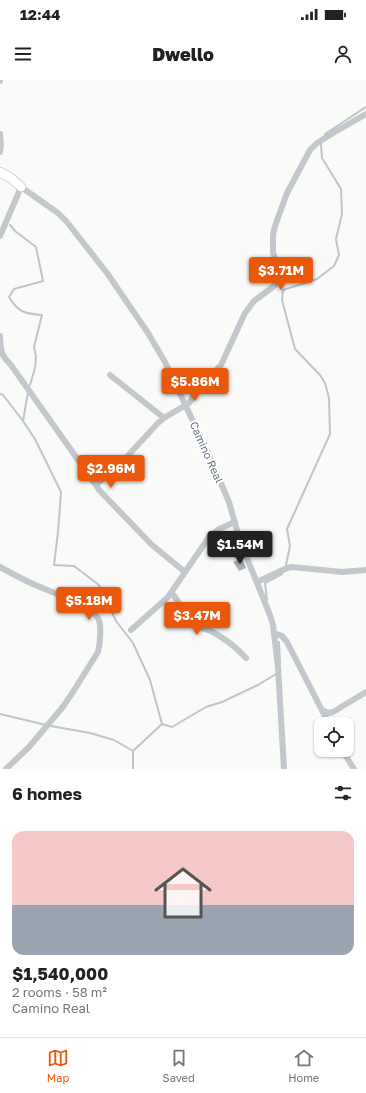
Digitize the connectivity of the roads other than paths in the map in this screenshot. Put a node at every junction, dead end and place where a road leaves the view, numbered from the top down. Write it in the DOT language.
graph roads {
  1 [pos="366,114"];
  2 [pos="0,134"];
  3 [pos="0,152"];
  4 [pos="0,172"];
  5 [pos="22,187"];
  6 [pos="0,236"];
  7 [pos="0,336"];
  8 [pos="2,360"];
  9 [pos="110,375"];
  10 [pos="186,405"];
  11 [pos="164,418"];
  12 [pos="96,485"];
  13 [pos="236,522"];
  14 [pos="0,567"];
  15 [pos="366,570"];
  16 [pos="185,572"];
  17 [pos="257,582"];
  18 [pos="171,593"];
  19 [pos="131,630"];
  20 [pos="274,633"];
  21 [pos="246,658"];
  22 [pos="366,692"];
  23 [pos="322,710"];
  24 [pos="326,717"];
  25 [pos="346,757"];
  26 [pos="6,769"];
  27 [pos="284,769"];
  28 [pos="354,769"];
  1 -- 10 [label="street"];
  2 -- 3 [label="street"];
  4 -- 5 [label="street, Camino Real"];
  5 -- 6 [label="street"];
  5 -- 10 [label="street, Camino Real"];
  7 -- 8 [label="street"];
  8 -- 12 [label="street"];
  9 -- 11 [label="street"];
  10 -- 11 [label="street"];
  10 -- 13 [label="street, Camino Real"];
  11 -- 12 [label="street"];
  12 -- 16 [label="street"];
  13 -- 16 [label="street"];
  13 -- 17 [label="street, Camino Real"];
  14 -- 26 [label="street"];
  15 -- 17 [label="street"];
  16 -- 18 [label="street"];
  17 -- 20 [label="street, Camino Real"];
  18 -- 19 [label="street"];
  18 -- 21 [label="street"];
  20 -- 23 [label="street"];
  20 -- 27 [label="street, Camino Real"];
  22 -- 23 [label="street"];
  23 -- 24 [label="street"];
  25 -- 28 [label="street"];
}
